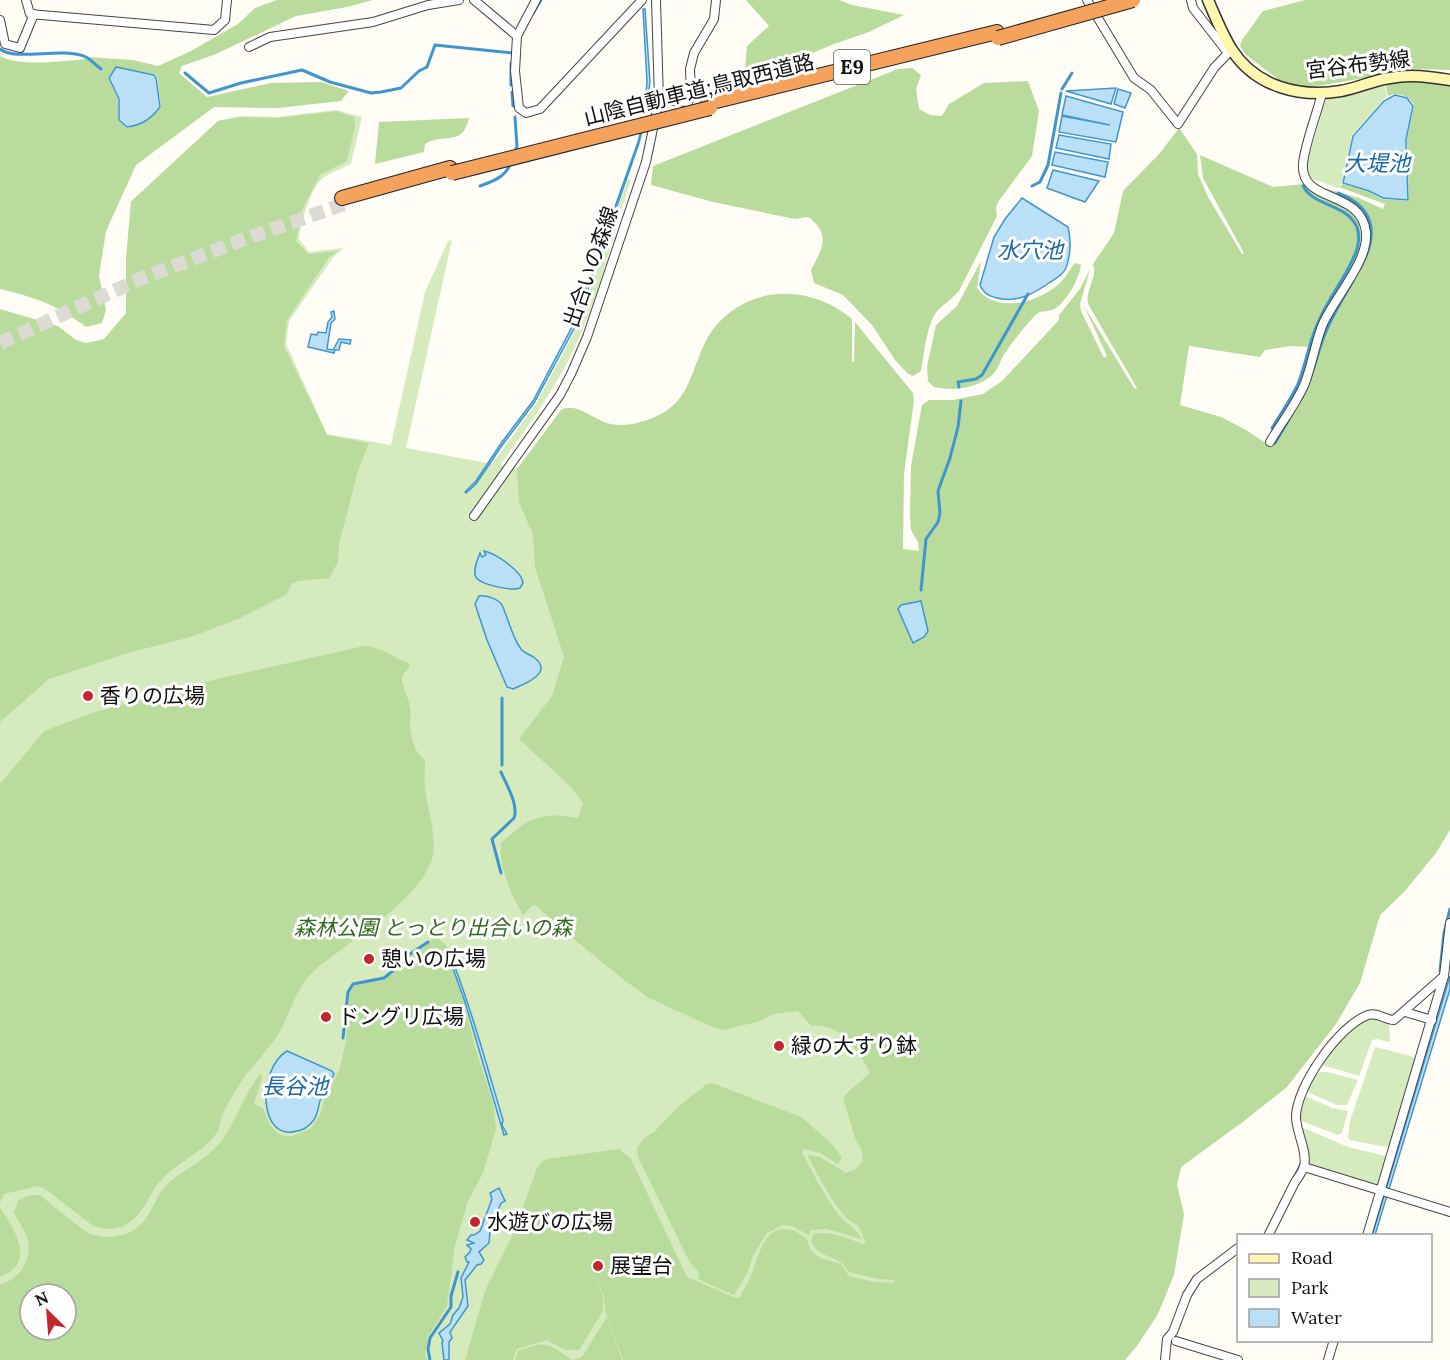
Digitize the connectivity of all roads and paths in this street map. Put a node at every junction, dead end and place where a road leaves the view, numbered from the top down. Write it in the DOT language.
graph roads {
  1 [pos="26,0"];
  2 [pos="227,0"];
  3 [pos="459,0"];
  4 [pos="474,0"];
  5 [pos="536,0"];
  6 [pos="642,0"];
  7 [pos="656,0"];
  8 [pos="716,0"];
  9 [pos="1087,0"];
  10 [pos="1114,0"];
  11 [pos="1133,0"];
  12 [pos="1191,0"];
  13 [pos="1208,0"];
  14 [pos="34,14"];
  15 [pos="0,20"];
  16 [pos="997,35"];
  17 [pos="517,36"];
  18 [pos="249,47"];
  19 [pos="1230,51"];
  20 [pos="1450,80"];
  21 [pos="1322,93"];
  22 [pos="659,100"];
  23 [pos="343,201"];
  24 [pos="1270,442"];
  25 [pos="474,516"];
  26 [pos="1450,923"];
  27 [pos="1448,967"];
  28 [pos="1444,976"];
  29 [pos="1405,1012"];
  30 [pos="1432,1020"];
  31 [pos="1304,1167"];
  32 [pos="1380,1190"];
  33 [pos="1450,1212"];
  34 [pos="1269,1234"];
  35 [pos="1368,1234"];
  36 [pos="1237,1250"];
  37 [pos="1176,1341"];
  38 [pos="1334,1342"];
  39 [pos="1165,1360"];
  40 [pos="1238,1360"];
  41 [pos="1328,1360"];
  1 -- 14 [label="street"];
  2 -- 14 [label="street"];
  3 -- 18 [label="street"];
  4 -- 17 [label="street"];
  5 -- 17 [label="street"];
  6 -- 17 [label="street"];
  7 -- 22 [label="street, 出合いの森線"];
  8 -- 22 [label="street"];
  9 -- 19 [label="street"];
  10 -- 16 [label="highway, 山陰自動車道;鳥取西道路 / E9"];
  11 -- 16 [label="highway, 山陰自動車道;鳥取西道路 / E9, bridge"];
  12 -- 19 [label="street"];
  13 -- 19 [label="street, 宮谷布勢線"];
  14 -- 15 [label="street"];
  16 -- 23 [label="highway, 山陰自動車道;鳥取西道路 / E9, bridge"];
  19 -- 21 [label="street, 宮谷布勢線"];
  20 -- 21 [label="street, 宮谷布勢線"];
  21 -- 24 [label="street"];
  22 -- 25 [label="street, 出合いの森線"];
  26 -- 27 [label="street"];
  27 -- 28 [label="street"];
  28 -- 29 [label="street"];
  28 -- 30 [label="street"];
  29 -- 30 [label="street"];
  29 -- 31 [label="street"];
  30 -- 32 [label="street"];
  31 -- 32 [label="street"];
  31 -- 34 [label="street"];
  32 -- 33 [label="street"];
  32 -- 35 [label="street"];
  36 -- 39 [label="street"];
  37 -- 40 [label="street"];
  38 -- 41 [label="street"];
}
